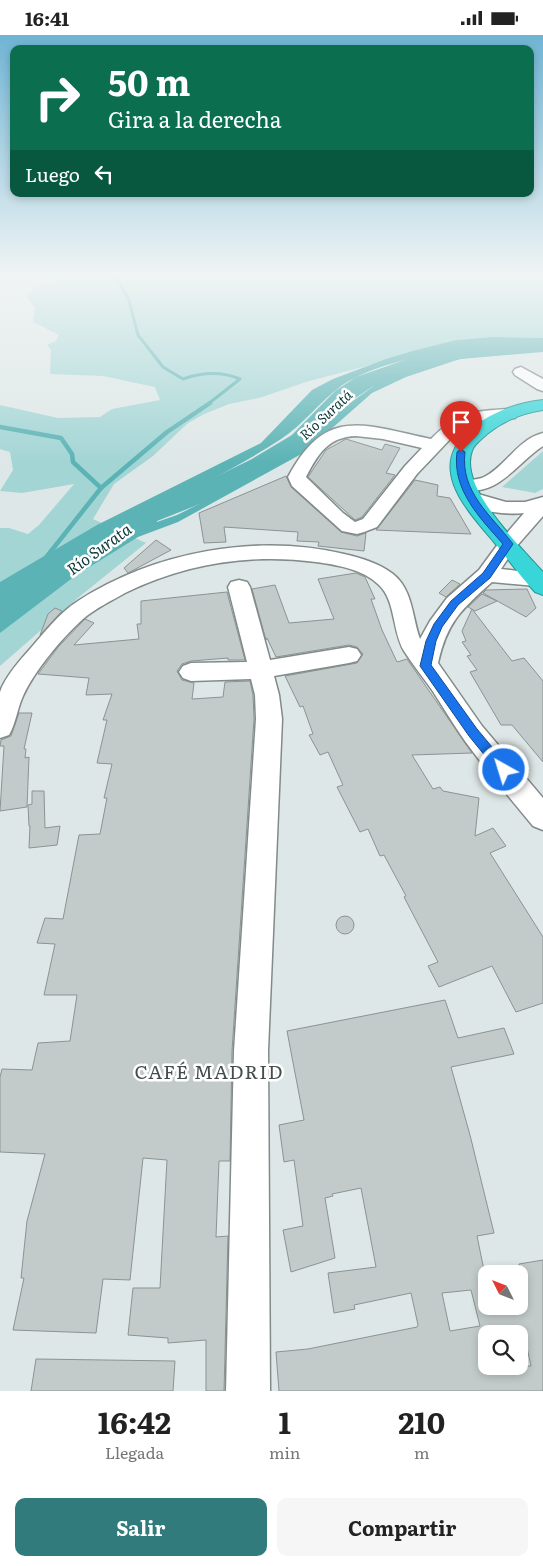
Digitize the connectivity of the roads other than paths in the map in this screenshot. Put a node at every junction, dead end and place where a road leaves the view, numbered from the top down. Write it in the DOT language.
graph roads {
  1 [pos="521,372"];
  2 [pos="543,386"];
  3 [pos="543,405"];
  4 [pos="509,414"];
  5 [pos="543,438"];
  6 [pos="433,445"];
  7 [pos="467,491"];
  8 [pos="543,504"];
  9 [pos="508,544"];
  10 [pos="487,575"];
  11 [pos="540,583"];
  12 [pos="239,587"];
  13 [pos="349,655"];
  14 [pos="425,666"];
  15 [pos="260,670"];
  16 [pos="191,672"];
  17 [pos="0,728"];
  18 [pos="543,818"];
  19 [pos="248,1391"];
  1 -- 2 [label="street"];
  3 -- 4 [label="highway"];
  4 -- 6 [label="street"];
  4 -- 7 [label="highway"];
  5 -- 7 [label="street"];
  6 -- 6 [label="street"];
  7 -- 8 [label="street"];
  7 -- 9 [label="highway"];
  8 -- 9 [label="street"];
  9 -- 10 [label="street"];
  9 -- 11 [label="highway"];
  10 -- 11 [label="street"];
  10 -- 14 [label="street"];
  12 -- 15 [label="street"];
  13 -- 15 [label="street"];
  14 -- 17 [label="street"];
  14 -- 18 [label="street"];
  15 -- 16 [label="street"];
  15 -- 19 [label="street"];
}
